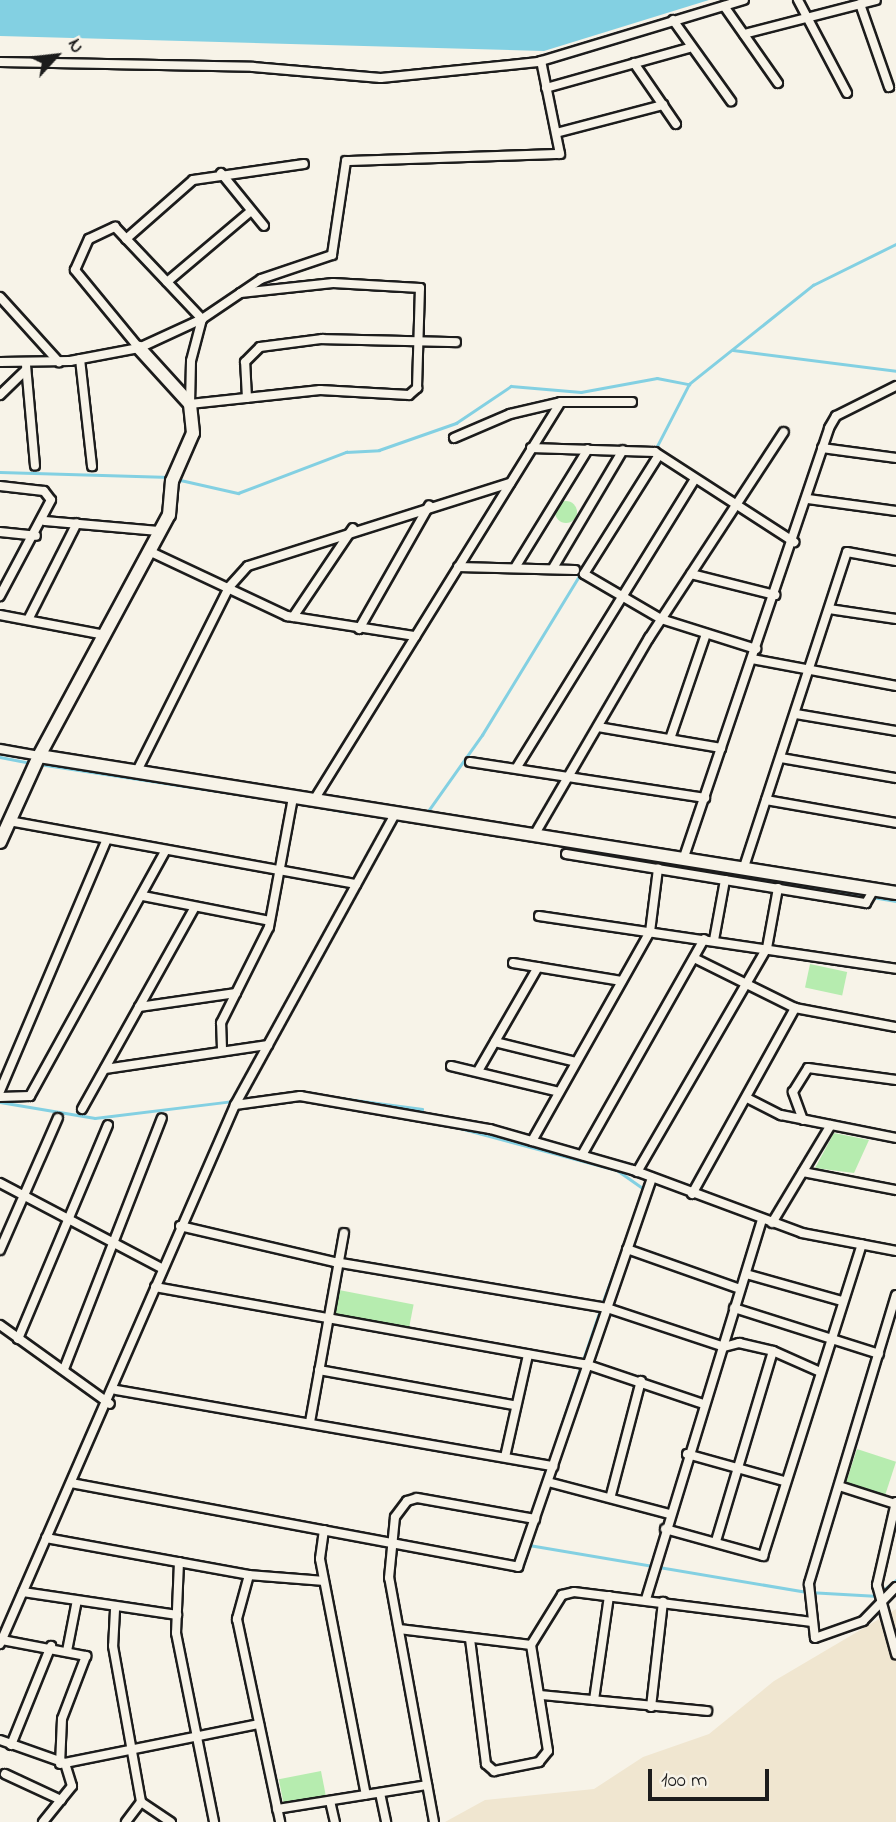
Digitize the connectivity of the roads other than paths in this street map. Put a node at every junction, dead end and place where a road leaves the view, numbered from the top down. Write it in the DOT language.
graph roads {
  1 [pos="744,0"];
  2 [pos="798,0"];
  3 [pos="876,0"];
  4 [pos="860,4"];
  5 [pos="724,6"];
  6 [pos="807,18"];
  7 [pos="673,20"];
  8 [pos="744,34"];
  9 [pos="689,48"];
  10 [pos="541,61"];
  11 [pos="0,62"];
  12 [pos="634,63"];
  13 [pos="778,83"];
  14 [pos="546,88"];
  15 [pos="889,88"];
  16 [pos="847,93"];
  17 [pos="731,101"];
  18 [pos="663,105"];
  19 [pos="676,124"];
  20 [pos="556,133"];
  21 [pos="304,164"];
  22 [pos="221,173"];
  23 [pos="251,211"];
  24 [pos="264,226"];
  25 [pos="126,239"];
  26 [pos="167,282"];
  27 [pos="241,293"];
  28 [pos="0,297"];
  29 [pos="202,319"];
  30 [pos="417,342"];
  31 [pos="456,342"];
  32 [pos="139,348"];
  33 [pos="80,359"];
  34 [pos="0,362"];
  35 [pos="59,362"];
  36 [pos="26,367"];
  37 [pos="896,386"];
  38 [pos="0,396"];
  39 [pos="247,398"];
  40 [pos="561,402"];
  41 [pos="632,402"];
  42 [pos="190,404"];
  43 [pos="784,432"];
  44 [pos="454,438"];
  45 [pos="822,447"];
  46 [pos="531,449"];
  47 [pos="588,449"];
  48 [pos="623,450"];
  49 [pos="657,458"];
  50 [pos="896,458"];
  51 [pos="35,466"];
  52 [pos="92,466"];
  53 [pos="694,480"];
  54 [pos="510,483"];
  55 [pos="0,486"];
  56 [pos="808,499"];
  57 [pos="429,506"];
  58 [pos="736,506"];
  59 [pos="896,512"];
  60 [pos="45,522"];
  61 [pos="77,523"];
  62 [pos="353,528"];
  63 [pos="159,531"];
  64 [pos="0,532"];
  65 [pos="36,536"];
  66 [pos="794,542"];
  67 [pos="149,551"];
  68 [pos="896,561"];
  69 [pos="458,566"];
  70 [pos="516,566"];
  71 [pos="553,568"];
  72 [pos="575,570"];
  73 [pos="691,574"];
  74 [pos="229,587"];
  75 [pos="775,595"];
  76 [pos="0,596"];
  77 [pos="622,596"];
  78 [pos="829,609"];
  79 [pos="0,615"];
  80 [pos="293,617"];
  81 [pos="29,618"];
  82 [pos="662,619"];
  83 [pos="896,619"];
  84 [pos="359,629"];
  85 [pos="706,634"];
  86 [pos="105,635"];
  87 [pos="415,636"];
  88 [pos="756,649"];
  89 [pos="752,659"];
  90 [pos="812,670"];
  91 [pos="896,686"];
  92 [pos="796,714"];
  93 [pos="598,727"];
  94 [pos="896,731"];
  95 [pos="670,738"];
  96 [pos="721,748"];
  97 [pos="0,749"];
  98 [pos="38,756"];
  99 [pos="780,758"];
  100 [pos="470,762"];
  101 [pos="517,767"];
  102 [pos="136,774"];
  103 [pos="570,776"];
  104 [pos="896,778"];
  105 [pos="293,797"];
  106 [pos="705,798"];
  107 [pos="314,800"];
  108 [pos="766,800"];
  109 [pos="396,811"];
  110 [pos="9,821"];
  111 [pos="896,823"];
  112 [pos="536,832"];
  113 [pos="106,841"];
  114 [pos="0,842"];
  115 [pos="165,851"];
  116 [pos="566,854"];
  117 [pos="684,857"];
  118 [pos="740,867"];
  119 [pos="658,869"];
  120 [pos="280,871"];
  121 [pos="725,880"];
  122 [pos="735,881"];
  123 [pos="356,884"];
  124 [pos="778,888"];
  125 [pos="874,889"];
  126 [pos="896,893"];
  127 [pos="143,896"];
  128 [pos="195,906"];
  129 [pos="539,916"];
  130 [pos="270,921"];
  131 [pos="650,932"];
  132 [pos="704,939"];
  133 [pos="714,940"];
  134 [pos="767,948"];
  135 [pos="694,958"];
  136 [pos="513,963"];
  137 [pos="538,967"];
  138 [pos="896,969"];
  139 [pos="622,981"];
  140 [pos="747,984"];
  141 [pos="236,993"];
  142 [pos="139,1007"];
  143 [pos="796,1008"];
  144 [pos="896,1027"];
  145 [pos="495,1042"];
  146 [pos="268,1045"];
  147 [pos="222,1049"];
  148 [pos="576,1062"];
  149 [pos="451,1066"];
  150 [pos="105,1069"];
  151 [pos="478,1072"];
  152 [pos="896,1079"];
  153 [pos="0,1091"];
  154 [pos="559,1092"];
  155 [pos="0,1097"];
  156 [pos="747,1098"];
  157 [pos="235,1105"];
  158 [pos="82,1109"];
  159 [pos="58,1118"];
  160 [pos="162,1118"];
  161 [pos="803,1120"];
  162 [pos="108,1125"];
  163 [pos="831,1125"];
  164 [pos="896,1138"];
  165 [pos="532,1141"];
  166 [pos="582,1155"];
  167 [pos="637,1172"];
  168 [pos="803,1172"];
  169 [pos="652,1178"];
  170 [pos="0,1183"];
  171 [pos="896,1190"];
  172 [pos="692,1194"];
  173 [pos="22,1196"];
  174 [pos="762,1220"];
  175 [pos="67,1223"];
  176 [pos="772,1223"];
  177 [pos="180,1226"];
  178 [pos="344,1233"];
  179 [pos="862,1244"];
  180 [pos="112,1245"];
  181 [pos="626,1249"];
  182 [pos="0,1250"];
  183 [pos="896,1251"];
  184 [pos="335,1262"];
  185 [pos="163,1269"];
  186 [pos="746,1274"];
  187 [pos="155,1287"];
  188 [pos="740,1289"];
  189 [pos="896,1295"];
  190 [pos="842,1301"];
  191 [pos="607,1308"];
  192 [pos="734,1308"];
  193 [pos="893,1316"];
  194 [pos="327,1319"];
  195 [pos="0,1325"];
  196 [pos="830,1336"];
  197 [pos="18,1339"];
  198 [pos="724,1347"];
  199 [pos="773,1351"];
  200 [pos="879,1354"];
  201 [pos="528,1355"];
  202 [pos="585,1364"];
  203 [pos="64,1369"];
  204 [pos="319,1370"];
  205 [pos="818,1371"];
  206 [pos="641,1381"];
  207 [pos="116,1390"];
  208 [pos="110,1404"];
  209 [pos="703,1404"];
  210 [pos="514,1405"];
  211 [pos="310,1422"];
  212 [pos="687,1454"];
  213 [pos="505,1457"];
  214 [pos="553,1466"];
  215 [pos="736,1468"];
  216 [pos="784,1481"];
  217 [pos="548,1482"];
  218 [pos="71,1483"];
  219 [pos="839,1486"];
  220 [pos="611,1495"];
  221 [pos="896,1503"];
  222 [pos="669,1514"];
  223 [pos="535,1519"];
  224 [pos="665,1529"];
  225 [pos="892,1529"];
  226 [pos="324,1530"];
  227 [pos="47,1538"];
  228 [pos="716,1541"];
  229 [pos="390,1543"];
  230 [pos="180,1562"];
  231 [pos="250,1574"];
  232 [pos="324,1581"];
  233 [pos="896,1587"];
  234 [pos="23,1592"];
  235 [pos="609,1596"];
  236 [pos="646,1600"];
  237 [pos="663,1602"];
  238 [pos="76,1605"];
  239 [pos="115,1609"];
  240 [pos="879,1610"];
  241 [pos="177,1615"];
  242 [pos="810,1622"];
  243 [pos="399,1629"];
  244 [pos="470,1639"];
  245 [pos="1,1642"];
  246 [pos="531,1644"];
  247 [pos="51,1646"];
  248 [pos="67,1651"];
  249 [pos="896,1654"];
  250 [pos="541,1695"];
  251 [pos="594,1700"];
  252 [pos="651,1707"];
  253 [pos="707,1711"];
  254 [pos="259,1724"];
  255 [pos="200,1736"];
  256 [pos="0,1740"];
  257 [pos="12,1745"];
  258 [pos="136,1748"];
  259 [pos="63,1764"];
  260 [pos="5,1774"];
  261 [pos="427,1785"];
  262 [pos="380,1793"];
  263 [pos="366,1795"];
  264 [pos="61,1800"];
  265 [pos="330,1801"];
  266 [pos="141,1802"];
  267 [pos="277,1809"];
  268 [pos="43,1822"];
  269 [pos="126,1822"];
  270 [pos="171,1822"];
  271 [pos="214,1822"];
  272 [pos="280,1822"];
  273 [pos="335,1822"];
  274 [pos="386,1822"];
  275 [pos="434,1822"];
  1 -- 5 [label="street"];
  2 -- 6 [label="street"];
  3 -- 4 [label="street"];
  4 -- 6 [label="street"];
  4 -- 15 [label="street"];
  5 -- 7 [label="street"];
  5 -- 8 [label="street"];
  6 -- 8 [label="street"];
  6 -- 16 [label="street"];
  7 -- 9 [label="street"];
  7 -- 10 [label="street"];
  8 -- 13 [label="street"];
  9 -- 12 [label="street"];
  9 -- 17 [label="street"];
  10 -- 11 [label="street"];
  10 -- 14 [label="street"];
  12 -- 14 [label="street"];
  12 -- 18 [label="street"];
  14 -- 20 [label="street"];
  18 -- 19 [label="street"];
  18 -- 20 [label="street"];
  20 -- 27 [label="street"];
  21 -- 22 [label="street"];
  22 -- 23 [label="street"];
  22 -- 25 [label="street"];
  23 -- 24 [label="street"];
  23 -- 26 [label="street"];
  25 -- 26 [label="street"];
  25 -- 32 [label="street"];
  26 -- 29 [label="street"];
  27 -- 29 [label="street"];
  27 -- 30 [label="street"];
  28 -- 35 [label="street"];
  29 -- 32 [label="street"];
  29 -- 42 [label="street"];
  30 -- 31 [label="street"];
  30 -- 39 [label="street"];
  30 -- 39 [label="street"];
  32 -- 33 [label="street"];
  32 -- 42 [label="street"];
  33 -- 35 [label="street"];
  33 -- 52 [label="street"];
  34 -- 36 [label="street"];
  35 -- 36 [label="street"];
  36 -- 38 [label="street"];
  36 -- 51 [label="street"];
  37 -- 45 [label="street"];
  39 -- 42 [label="street"];
  40 -- 41 [label="street"];
  40 -- 44 [label="street"];
  40 -- 46 [label="street"];
  42 -- 63 [label="street"];
  43 -- 58 [label="street"];
  45 -- 50 [label="street"];
  45 -- 56 [label="street"];
  46 -- 47 [label="street"];
  46 -- 54 [label="street"];
  47 -- 48 [label="street"];
  47 -- 70 [label="street"];
  48 -- 49 [label="street"];
  48 -- 71 [label="street"];
  49 -- 53 [label="street"];
  49 -- 77 [label="street"];
  53 -- 58 [label="street"];
  53 -- 77 [label="street"];
  54 -- 57 [label="street"];
  54 -- 69 [label="street"];
  55 -- 60 [label="street"];
  56 -- 59 [label="street"];
  56 -- 66 [label="street"];
  57 -- 62 [label="street"];
  57 -- 84 [label="street"];
  58 -- 66 [label="street"];
  58 -- 73 [label="street"];
  60 -- 61 [label="street"];
  60 -- 65 [label="street"];
  61 -- 63 [label="street"];
  61 -- 81 [label="street"];
  62 -- 74 [label="street"];
  62 -- 80 [label="street"];
  63 -- 67 [label="street"];
  64 -- 65 [label="street"];
  65 -- 76 [label="street"];
  66 -- 75 [label="street"];
  67 -- 74 [label="street"];
  67 -- 86 [label="street"];
  68 -- 78 [label="street"];
  69 -- 70 [label="street"];
  69 -- 87 [label="street"];
  70 -- 71 [label="street"];
  71 -- 72 [label="street"];
  73 -- 75 [label="street"];
  73 -- 82 [label="street"];
  74 -- 80 [label="street"];
  74 -- 102 [label="street"];
  75 -- 88 [label="street"];
  77 -- 82 [label="street"];
  77 -- 101 [label="street"];
  78 -- 83 [label="street"];
  78 -- 90 [label="street"];
  79 -- 81 [label="street"];
  80 -- 84 [label="street"];
  81 -- 86 [label="street"];
  82 -- 85 [label="street"];
  82 -- 93 [label="street"];
  84 -- 87 [label="street"];
  85 -- 88 [label="street"];
  85 -- 95 [label="street"];
  86 -- 98 [label="street"];
  87 -- 107 [label="street"];
  88 -- 89 [label="street"];
  89 -- 90 [label="street"];
  89 -- 96 [label="street"];
  90 -- 91 [label="street"];
  90 -- 92 [label="street"];
  92 -- 94 [label="street"];
  92 -- 99 [label="street"];
  93 -- 95 [label="street"];
  93 -- 103 [label="street"];
  95 -- 96 [label="street"];
  96 -- 106 [label="street"];
  97 -- 98 [label="street"];
  98 -- 102 [label="street"];
  98 -- 110 [label="street"];
  99 -- 104 [label="street"];
  99 -- 108 [label="street"];
  100 -- 101 [label="street"];
  101 -- 103 [label="street"];
  102 -- 105 [label="street"];
  103 -- 106 [label="street"];
  103 -- 112 [label="street"];
  105 -- 107 [label="street"];
  105 -- 120 [label="street"];
  106 -- 117 [label="street"];
  107 -- 109 [label="street"];
  108 -- 111 [label="street"];
  108 -- 118 [label="street"];
  109 -- 112 [label="street"];
  109 -- 123 [label="street"];
  110 -- 113 [label="street"];
  110 -- 114 [label="street"];
  112 -- 117 [label="street"];
  113 -- 115 [label="street"];
  113 -- 153 [label="street"];
  115 -- 120 [label="street"];
  115 -- 127 [label="street"];
  116 -- 119 [label="street"];
  117 -- 118 [label="street"];
  118 -- 122 [label="street"];
  118 -- 125 [label="street"];
  119 -- 121 [label="street"];
  119 -- 131 [label="street"];
  120 -- 123 [label="street"];
  120 -- 130 [label="street"];
  121 -- 122 [label="street"];
  121 -- 133 [label="street"];
  122 -- 124 [label="street"];
  123 -- 146 [label="street"];
  124 -- 125 [label="street"];
  124 -- 134 [label="street"];
  125 -- 126 [label="street"];
  127 -- 128 [label="street"];
  127 -- 155 [label="street"];
  128 -- 130 [label="street"];
  128 -- 142 [label="street"];
  129 -- 131 [label="street"];
  130 -- 141 [label="street"];
  131 -- 132 [label="street"];
  131 -- 139 [label="street"];
  132 -- 133 [label="street"];
  132 -- 135 [label="street"];
  133 -- 134 [label="street"];
  134 -- 138 [label="street"];
  134 -- 140 [label="street"];
  135 -- 140 [label="street"];
  135 -- 166 [label="street"];
  136 -- 137 [label="street"];
  137 -- 139 [label="street"];
  137 -- 145 [label="street"];
  139 -- 148 [label="street"];
  140 -- 143 [label="street"];
  140 -- 167 [label="street"];
  141 -- 142 [label="street"];
  141 -- 147 [label="street"];
  142 -- 150 [label="street"];
  143 -- 144 [label="street"];
  143 -- 156 [label="street"];
  145 -- 148 [label="street"];
  145 -- 151 [label="street"];
  146 -- 147 [label="street"];
  146 -- 157 [label="street"];
  147 -- 150 [label="street"];
  148 -- 154 [label="street"];
  149 -- 151 [label="street"];
  150 -- 158 [label="street"];
  151 -- 154 [label="street"];
  152 -- 161 [label="street"];
  154 -- 165 [label="street"];
  156 -- 161 [label="street"];
  156 -- 172 [label="street"];
  157 -- 165 [label="street"];
  157 -- 177 [label="street"];
  159 -- 173 [label="street"];
  160 -- 180 [label="street"];
  161 -- 163 [label="street"];
  162 -- 175 [label="street"];
  163 -- 164 [label="street"];
  163 -- 168 [label="street"];
  165 -- 166 [label="street"];
  166 -- 167 [label="street"];
  167 -- 169 [label="street"];
  168 -- 171 [label="street"];
  168 -- 176 [label="street"];
  169 -- 172 [label="street"];
  169 -- 181 [label="street"];
  170 -- 173 [label="street"];
  172 -- 174 [label="street"];
  173 -- 175 [label="street"];
  173 -- 182 [label="street"];
  174 -- 176 [label="street"];
  174 -- 186 [label="street"];
  175 -- 180 [label="street"];
  175 -- 197 [label="street"];
  176 -- 179 [label="street"];
  177 -- 184 [label="street"];
  177 -- 185 [label="street"];
  178 -- 184 [label="street"];
  179 -- 183 [label="street"];
  179 -- 190 [label="street"];
  180 -- 185 [label="street"];
  180 -- 203 [label="street"];
  181 -- 188 [label="street"];
  181 -- 191 [label="street"];
  184 -- 191 [label="street"];
  184 -- 194 [label="street"];
  185 -- 187 [label="street"];
  186 -- 188 [label="street"];
  186 -- 190 [label="street"];
  187 -- 194 [label="street"];
  187 -- 207 [label="street"];
  188 -- 192 [label="street"];
  189 -- 193 [label="street"];
  190 -- 196 [label="street"];
  191 -- 198 [label="street"];
  191 -- 202 [label="street"];
  192 -- 196 [label="street"];
  192 -- 198 [label="street"];
  193 -- 200 [label="street"];
  194 -- 201 [label="street"];
  194 -- 204 [label="street"];
  195 -- 197 [label="street"];
  196 -- 200 [label="street"];
  196 -- 205 [label="street"];
  197 -- 203 [label="street"];
  198 -- 199 [label="street"];
  198 -- 209 [label="street"];
  199 -- 205 [label="street"];
  199 -- 215 [label="street"];
  200 -- 219 [label="street"];
  201 -- 202 [label="street"];
  201 -- 210 [label="street"];
  202 -- 206 [label="street"];
  202 -- 214 [label="street"];
  203 -- 208 [label="street"];
  204 -- 210 [label="street"];
  204 -- 211 [label="street"];
  205 -- 216 [label="street"];
  206 -- 209 [label="street"];
  206 -- 220 [label="street"];
  207 -- 208 [label="street"];
  207 -- 211 [label="street"];
  208 -- 218 [label="street"];
  209 -- 212 [label="street"];
  210 -- 213 [label="street"];
  211 -- 213 [label="street"];
  212 -- 215 [label="street"];
  212 -- 222 [label="street"];
  213 -- 214 [label="street"];
  214 -- 217 [label="street"];
  215 -- 216 [label="street"];
  215 -- 228 [label="street"];
  216 -- 228 [label="street"];
  217 -- 220 [label="street"];
  217 -- 223 [label="street"];
  218 -- 226 [label="street"];
  218 -- 227 [label="street"];
  219 -- 221 [label="street"];
  219 -- 242 [label="street"];
  220 -- 222 [label="street"];
  221 -- 225 [label="street"];
  222 -- 224 [label="street"];
  223 -- 229 [label="street"];
  223 -- 229 [label="street"];
  224 -- 228 [label="street"];
  224 -- 236 [label="street"];
  225 -- 240 [label="street"];
  226 -- 229 [label="street"];
  226 -- 232 [label="street"];
  227 -- 230 [label="street"];
  227 -- 234 [label="street"];
  229 -- 243 [label="street"];
  230 -- 231 [label="street"];
  230 -- 241 [label="street"];
  231 -- 232 [label="street"];
  231 -- 254 [label="street"];
  232 -- 263 [label="street"];
  233 -- 240 [label="street"];
  234 -- 241 [label="street"];
  234 -- 245 [label="street"];
  235 -- 236 [label="street"];
  235 -- 246 [label="street"];
  235 -- 251 [label="street"];
  236 -- 237 [label="street"];
  237 -- 242 [label="street"];
  237 -- 252 [label="street"];
  238 -- 248 [label="street"];
  239 -- 258 [label="street"];
  240 -- 242 [label="street"];
  240 -- 249 [label="street"];
  241 -- 255 [label="street"];
  243 -- 244 [label="street"];
  243 -- 261 [label="street"];
  244 -- 246 [label="street"];
  244 -- 250 [label="street"];
  245 -- 247 [label="street"];
  246 -- 250 [label="street"];
  247 -- 248 [label="street"];
  247 -- 257 [label="street"];
  248 -- 259 [label="street"];
  250 -- 251 [label="street"];
  251 -- 252 [label="street"];
  252 -- 253 [label="street"];
  254 -- 255 [label="street"];
  254 -- 267 [label="street"];
  255 -- 258 [label="street"];
  255 -- 271 [label="street"];
  256 -- 257 [label="street"];
  257 -- 259 [label="street"];
  258 -- 259 [label="street"];
  258 -- 266 [label="street"];
  259 -- 264 [label="street"];
  260 -- 264 [label="street"];
  261 -- 262 [label="street"];
  261 -- 275 [label="street"];
  262 -- 263 [label="street"];
  262 -- 274 [label="street"];
  263 -- 265 [label="street"];
  264 -- 268 [label="street"];
  265 -- 267 [label="street"];
  265 -- 273 [label="street"];
  266 -- 269 [label="street"];
  266 -- 270 [label="street"];
  267 -- 272 [label="street"];
}
